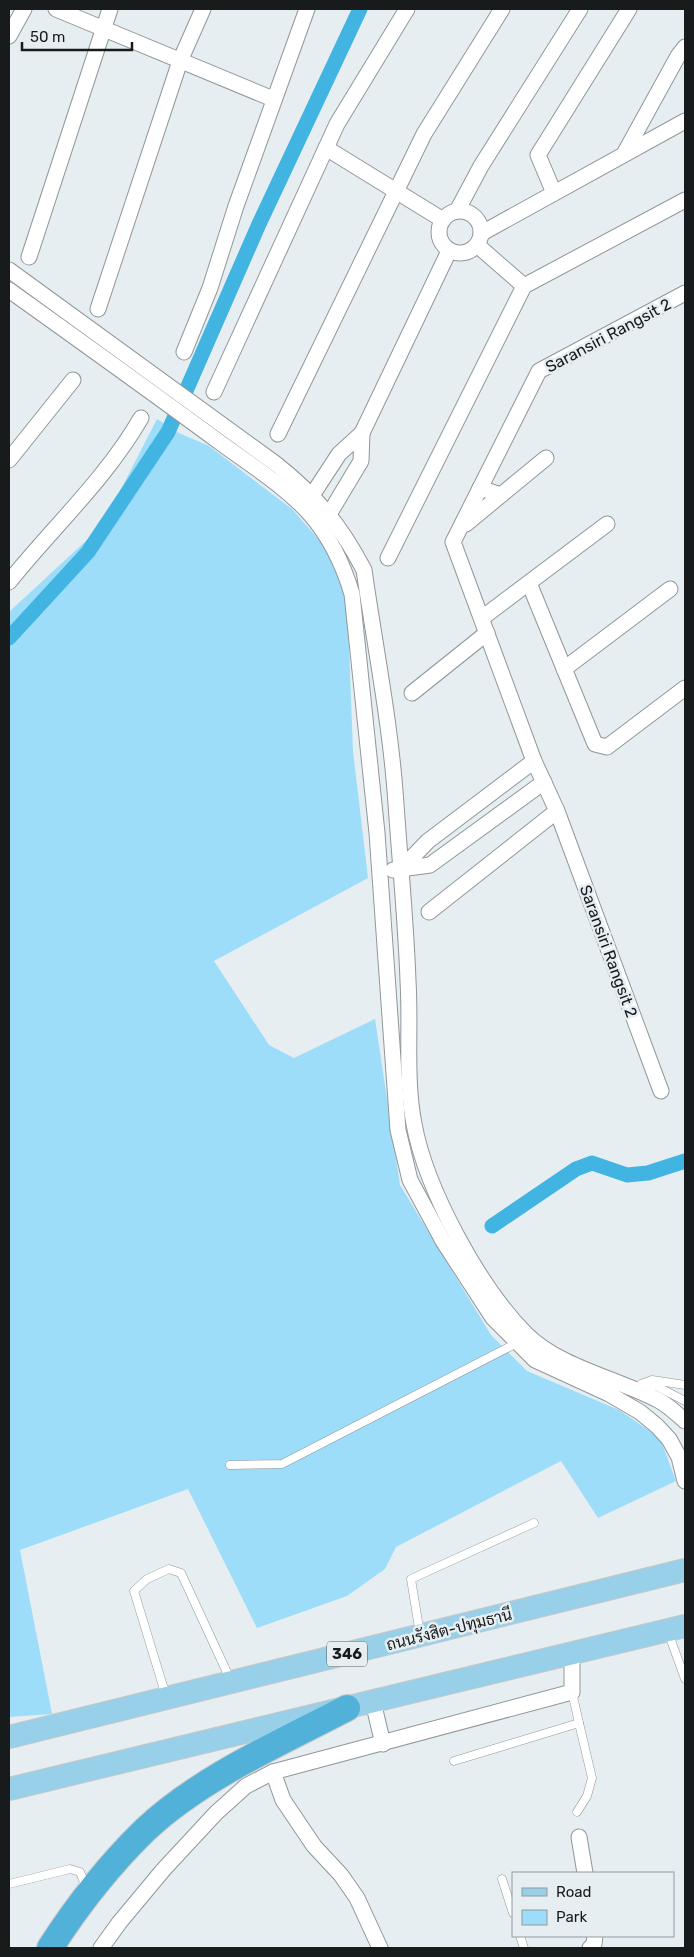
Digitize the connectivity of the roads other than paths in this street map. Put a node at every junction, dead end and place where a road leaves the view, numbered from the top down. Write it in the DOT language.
graph roads {
  1 [pos="24,9"];
  2 [pos="56,9"];
  3 [pos="110,9"];
  4 [pos="203,9"];
  5 [pos="307,9"];
  6 [pos="407,9"];
  7 [pos="502,9"];
  8 [pos="580,9"];
  9 [pos="628,9"];
  10 [pos="102,28"];
  11 [pos="9,36"];
  12 [pos="685,47"];
  13 [pos="180,61"];
  14 [pos="273,99"];
  15 [pos="685,121"];
  16 [pos="326,148"];
  17 [pos="624,154"];
  18 [pos="397,190"];
  19 [pos="554,192"];
  20 [pos="685,200"];
  21 [pos="458,211"];
  22 [pos="444,220"];
  23 [pos="479,239"];
  24 [pos="449,252"];
  25 [pos="29,257"];
  26 [pos="9,270"];
  27 [pos="524,286"];
  28 [pos="9,290"];
  29 [pos="685,294"];
  30 [pos="98,309"];
  31 [pos="184,352"];
  32 [pos="73,380"];
  33 [pos="165,392"];
  34 [pos="214,392"];
  35 [pos="141,418"];
  36 [pos="362,433"];
  37 [pos="278,434"];
  38 [pos="546,458"];
  39 [pos="9,460"];
  40 [pos="480,488"];
  41 [pos="313,495"];
  42 [pos="501,495"];
  43 [pos="304,508"];
  44 [pos="330,514"];
  45 [pos="607,524"];
  46 [pos="320,528"];
  47 [pos="461,528"];
  48 [pos="388,558"];
  49 [pos="9,582"];
  50 [pos="529,583"];
  51 [pos="670,589"];
  52 [pos="484,626"];
  53 [pos="564,669"];
  54 [pos="685,688"];
  55 [pos="412,693"];
  56 [pos="389,743"];
  57 [pos="368,747"];
  58 [pos="534,761"];
  59 [pos="544,782"];
  60 [pos="557,811"];
  61 [pos="401,869"];
  62 [pos="379,871"];
  63 [pos="429,912"];
  64 [pos="408,984"];
  65 [pos="387,993"];
  66 [pos="661,1091"];
  67 [pos="517,1343"];
  68 [pos="685,1385"];
  69 [pos="630,1387"];
  70 [pos="685,1401"];
  71 [pos="622,1402"];
  72 [pos="685,1421"];
  73 [pos="230,1465"];
  74 [pos="685,1481"];
  75 [pos="534,1523"];
  76 [pos="685,1570"];
  77 [pos="676,1628"];
  78 [pos="420,1636"];
  79 [pos="572,1652"];
  80 [pos="685,1679"];
  81 [pos="232,1682"];
  82 [pos="572,1692"];
  83 [pos="167,1698"];
  84 [pos="373,1702"];
  85 [pos="347,1708"];
  86 [pos="579,1723"];
  87 [pos="9,1737"];
  88 [pos="382,1744"];
  89 [pos="454,1761"];
  90 [pos="273,1772"];
  91 [pos="9,1789"];
  92 [pos="577,1812"];
  93 [pos="579,1837"];
  94 [pos="585,1872"];
  95 [pos="502,1879"];
  96 [pos="9,1884"];
  97 [pos="512,1910"];
  98 [pos="74,1911"];
  99 [pos="595,1937"];
  100 [pos="50,1948"];
  101 [pos="101,1948"];
  102 [pos="380,1948"];
  103 [pos="590,1948"];
  1 -- 11 [label="street"];
  2 -- 10 [label="street"];
  3 -- 10 [label="street"];
  4 -- 13 [label="street"];
  5 -- 14 [label="street"];
  6 -- 16 [label="street"];
  7 -- 18 [label="street"];
  8 -- 21 [label="street"];
  9 -- 19 [label="street"];
  10 -- 13 [label="street"];
  10 -- 25 [label="street"];
  12 -- 17 [label="street"];
  13 -- 14 [label="street"];
  13 -- 30 [label="street"];
  14 -- 31 [label="street"];
  15 -- 17 [label="street"];
  16 -- 18 [label="street"];
  16 -- 34 [label="street"];
  17 -- 19 [label="street"];
  18 -- 22 [label="street"];
  18 -- 37 [label="street"];
  19 -- 23 [label="street"];
  20 -- 27 [label="street"];
  21 -- 22 [label="street"];
  21 -- 23 [label="street"];
  22 -- 24 [label="street"];
  23 -- 24 [label="street"];
  23 -- 27 [label="street"];
  24 -- 36 [label="street"];
  26 -- 33 [label="street"];
  27 -- 48 [label="street"];
  28 -- 33 [label="street"];
  29 -- 40 [label="street, Saransiri Rangsit 2"];
  32 -- 39 [label="street"];
  33 -- 41 [label="street"];
  33 -- 43 [label="street"];
  35 -- 49 [label="street"];
  36 -- 41 [label="street"];
  36 -- 44 [label="street"];
  38 -- 42 [label="street"];
  40 -- 42 [label="street"];
  40 -- 47 [label="street, Saransiri Rangsit 2"];
  41 -- 43 [label="street"];
  41 -- 44 [label="street"];
  42 -- 47 [label="street"];
  43 -- 46 [label="street"];
  44 -- 46 [label="street"];
  44 -- 56 [label="street"];
  45 -- 50 [label="street"];
  46 -- 57 [label="street"];
  47 -- 52 [label="street, Saransiri Rangsit 2"];
  50 -- 52 [label="street"];
  50 -- 53 [label="street"];
  51 -- 53 [label="street"];
  52 -- 55 [label="street"];
  52 -- 58 [label="street, Saransiri Rangsit 2"];
  53 -- 54 [label="street"];
  56 -- 57 [label="street"];
  56 -- 61 [label="street"];
  57 -- 62 [label="street"];
  58 -- 59 [label="street, Saransiri Rangsit 2"];
  58 -- 61 [label="street"];
  59 -- 60 [label="street, Saransiri Rangsit 2"];
  59 -- 61 [label="street"];
  60 -- 63 [label="street"];
  60 -- 66 [label="street, Saransiri Rangsit 2"];
  61 -- 62 [label="street"];
  61 -- 64 [label="street"];
  62 -- 65 [label="street"];
  64 -- 65 [label="street"];
  64 -- 69 [label="street"];
  65 -- 67 [label="street"];
  67 -- 71 [label="street"];
  67 -- 73 [label="lane"];
  68 -- 69 [label="lane"];
  69 -- 70 [label="lane"];
  69 -- 71 [label="street"];
  69 -- 72 [label="street"];
  71 -- 74 [label="street"];
  75 -- 78 [label="lane"];
  76 -- 78 [label="main road, ถนนรังสิต-ปทุมธานี / 346"];
  77 -- 79 [label="main road"];
  77 -- 80 [label="lane"];
  78 -- 81 [label="main road, ถนนรังสิต-ปทุมธานี / 346"];
  79 -- 82 [label="street"];
  79 -- 84 [label="main road"];
  81 -- 83 [label="main road, ถนนรังสิต-ปทุมธานี / 346"];
  81 -- 83 [label="lane"];
  82 -- 86 [label="lane"];
  82 -- 88 [label="street"];
  83 -- 87 [label="main road, ถนนรังสิต-ปทุมธานี / 346"];
  84 -- 85 [label="main road"];
  84 -- 88 [label="street"];
  85 -- 91 [label="main road"];
  85 -- 98 [label="highway"];
  86 -- 89 [label="lane"];
  86 -- 92 [label="lane"];
  88 -- 90 [label="street"];
  90 -- 101 [label="street"];
  90 -- 102 [label="street"];
  93 -- 94 [label="street"];
  95 -- 97 [label="lane"];
  96 -- 98 [label="lane"];
  98 -- 100 [label="highway"];
  99 -- 103 [label="street"];
}
